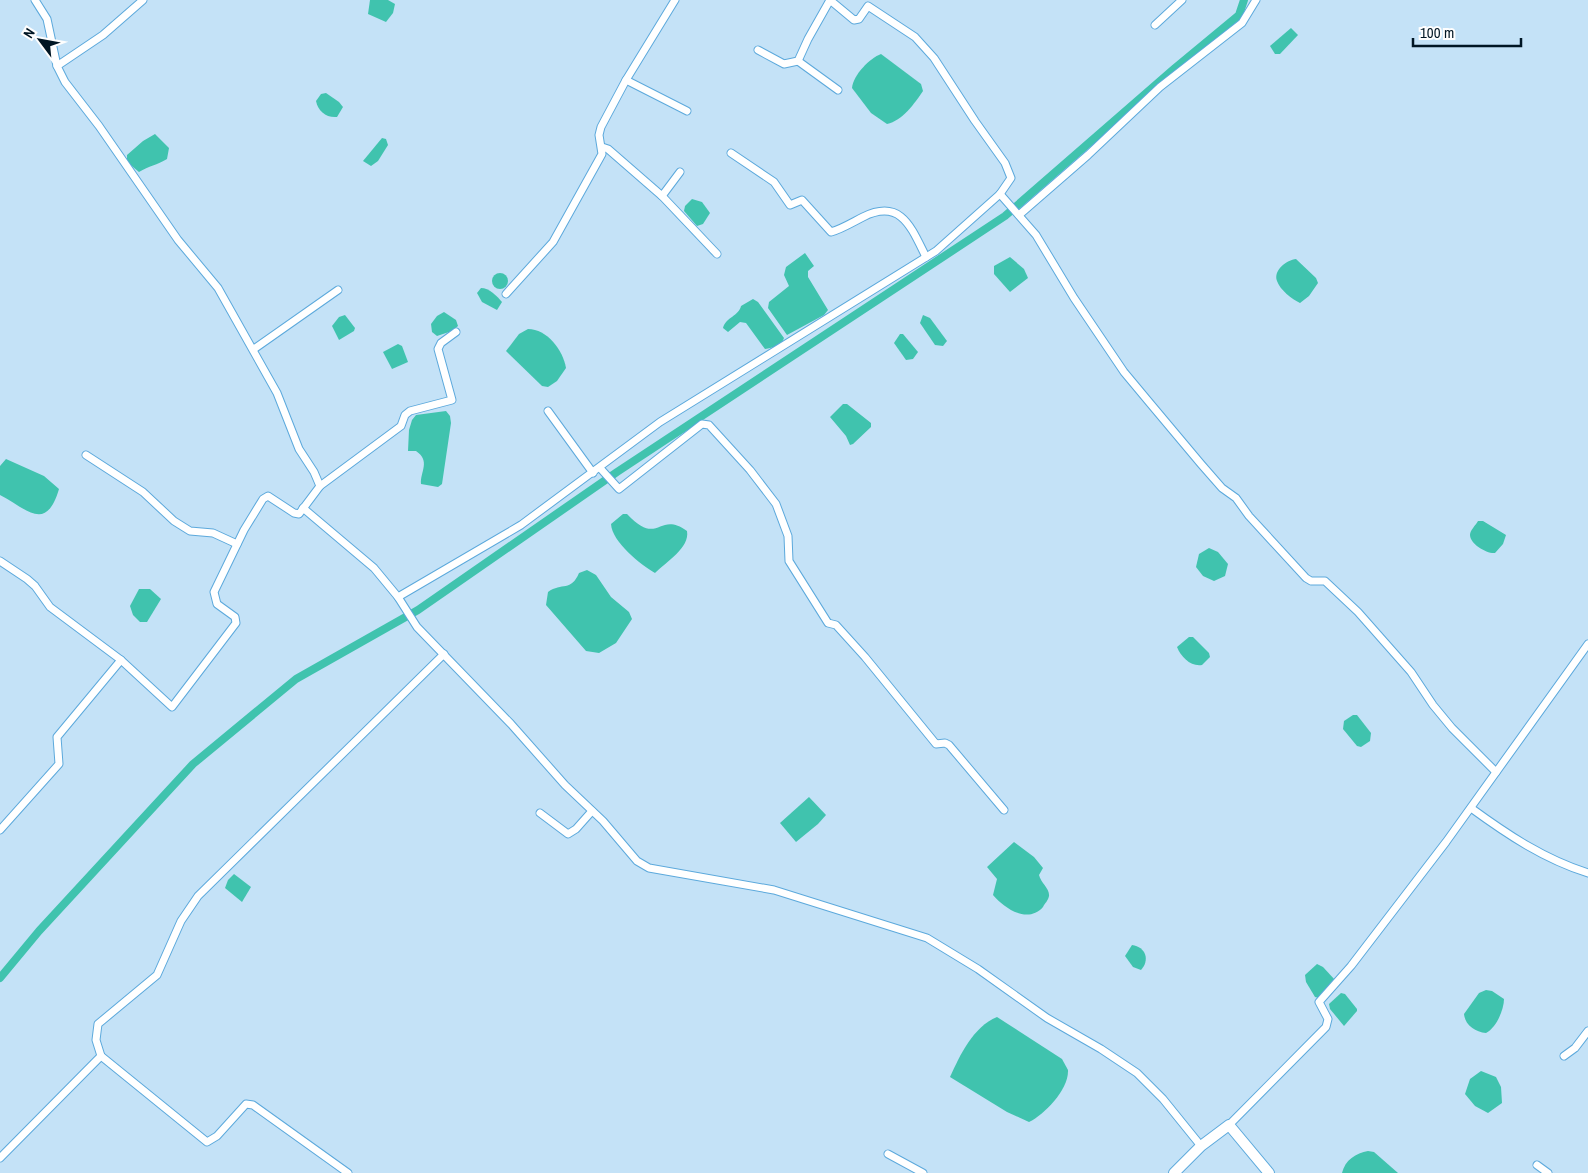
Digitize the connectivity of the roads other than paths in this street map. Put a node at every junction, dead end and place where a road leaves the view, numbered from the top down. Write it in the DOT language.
graph roads {
  1 [pos="35,0"];
  2 [pos="143,0"];
  3 [pos="675,0"];
  4 [pos="830,0"];
  5 [pos="1182,0"];
  6 [pos="1256,0"];
  7 [pos="869,3"];
  8 [pos="1156,25"];
  9 [pos="758,50"];
  10 [pos="798,61"];
  11 [pos="57,66"];
  12 [pos="626,80"];
  13 [pos="838,90"];
  14 [pos="687,111"];
  15 [pos="602,147"];
  16 [pos="731,153"];
  17 [pos="680,172"];
  18 [pos="1000,194"];
  19 [pos="662,196"];
  20 [pos="1017,213"];
  21 [pos="717,254"];
  22 [pos="926,257"];
  23 [pos="338,290"];
  24 [pos="506,294"];
  25 [pos="456,332"];
  26 [pos="254,349"];
  27 [pos="548,411"];
  28 [pos="86,455"];
  29 [pos="602,471"];
  30 [pos="593,472"];
  31 [pos="320,486"];
  32 [pos="303,508"];
  33 [pos="237,544"];
  34 [pos="0,561"];
  35 [pos="399,599"];
  36 [pos="1588,644"];
  37 [pos="444,654"];
  38 [pos="121,660"];
  39 [pos="1496,772"];
  40 [pos="1471,808"];
  41 [pos="1004,810"];
  42 [pos="592,811"];
  43 [pos="540,813"];
  44 [pos="0,830"];
  45 [pos="1588,873"];
  46 [pos="1588,1031"];
  47 [pos="101,1056"];
  48 [pos="1564,1056"];
  49 [pos="1229,1125"];
  50 [pos="1201,1146"];
  51 [pos="888,1154"];
  52 [pos="0,1158"];
  53 [pos="1537,1165"];
  54 [pos="348,1173"];
  55 [pos="923,1173"];
  56 [pos="1174,1173"];
  57 [pos="1269,1173"];
  58 [pos="1548,1173"];
  1 -- 11 [label="street"];
  2 -- 11 [label="street"];
  3 -- 12 [label="street"];
  4 -- 7 [label="street"];
  4 -- 10 [label="street"];
  5 -- 8 [label="street"];
  6 -- 20 [label="street"];
  7 -- 18 [label="street"];
  9 -- 10 [label="street"];
  10 -- 13 [label="street"];
  11 -- 26 [label="street"];
  12 -- 14 [label="street"];
  12 -- 15 [label="street"];
  15 -- 19 [label="street"];
  15 -- 24 [label="street"];
  16 -- 22 [label="street"];
  17 -- 19 [label="street"];
  18 -- 20 [label="street"];
  18 -- 22 [label="street"];
  19 -- 21 [label="street"];
  20 -- 39 [label="street"];
  22 -- 29 [label="street"];
  23 -- 26 [label="street"];
  25 -- 31 [label="street"];
  26 -- 31 [label="street"];
  27 -- 30 [label="street"];
  28 -- 33 [label="street"];
  29 -- 30 [label="street"];
  29 -- 41 [label="street"];
  30 -- 35 [label="street"];
  31 -- 32 [label="street"];
  32 -- 33 [label="street"];
  32 -- 35 [label="street"];
  33 -- 38 [label="street"];
  34 -- 38 [label="street"];
  35 -- 37 [label="street"];
  36 -- 39 [label="street"];
  37 -- 42 [label="street"];
  37 -- 47 [label="street"];
  38 -- 44 [label="street"];
  39 -- 40 [label="street"];
  40 -- 45 [label="street"];
  40 -- 49 [label="street"];
  42 -- 43 [label="street"];
  42 -- 50 [label="street"];
  46 -- 48 [label="street"];
  47 -- 52 [label="street"];
  47 -- 54 [label="street"];
  49 -- 50 [label="street"];
  49 -- 57 [label="street"];
  50 -- 56 [label="street"];
  51 -- 55 [label="street"];
  53 -- 58 [label="street"];
}
